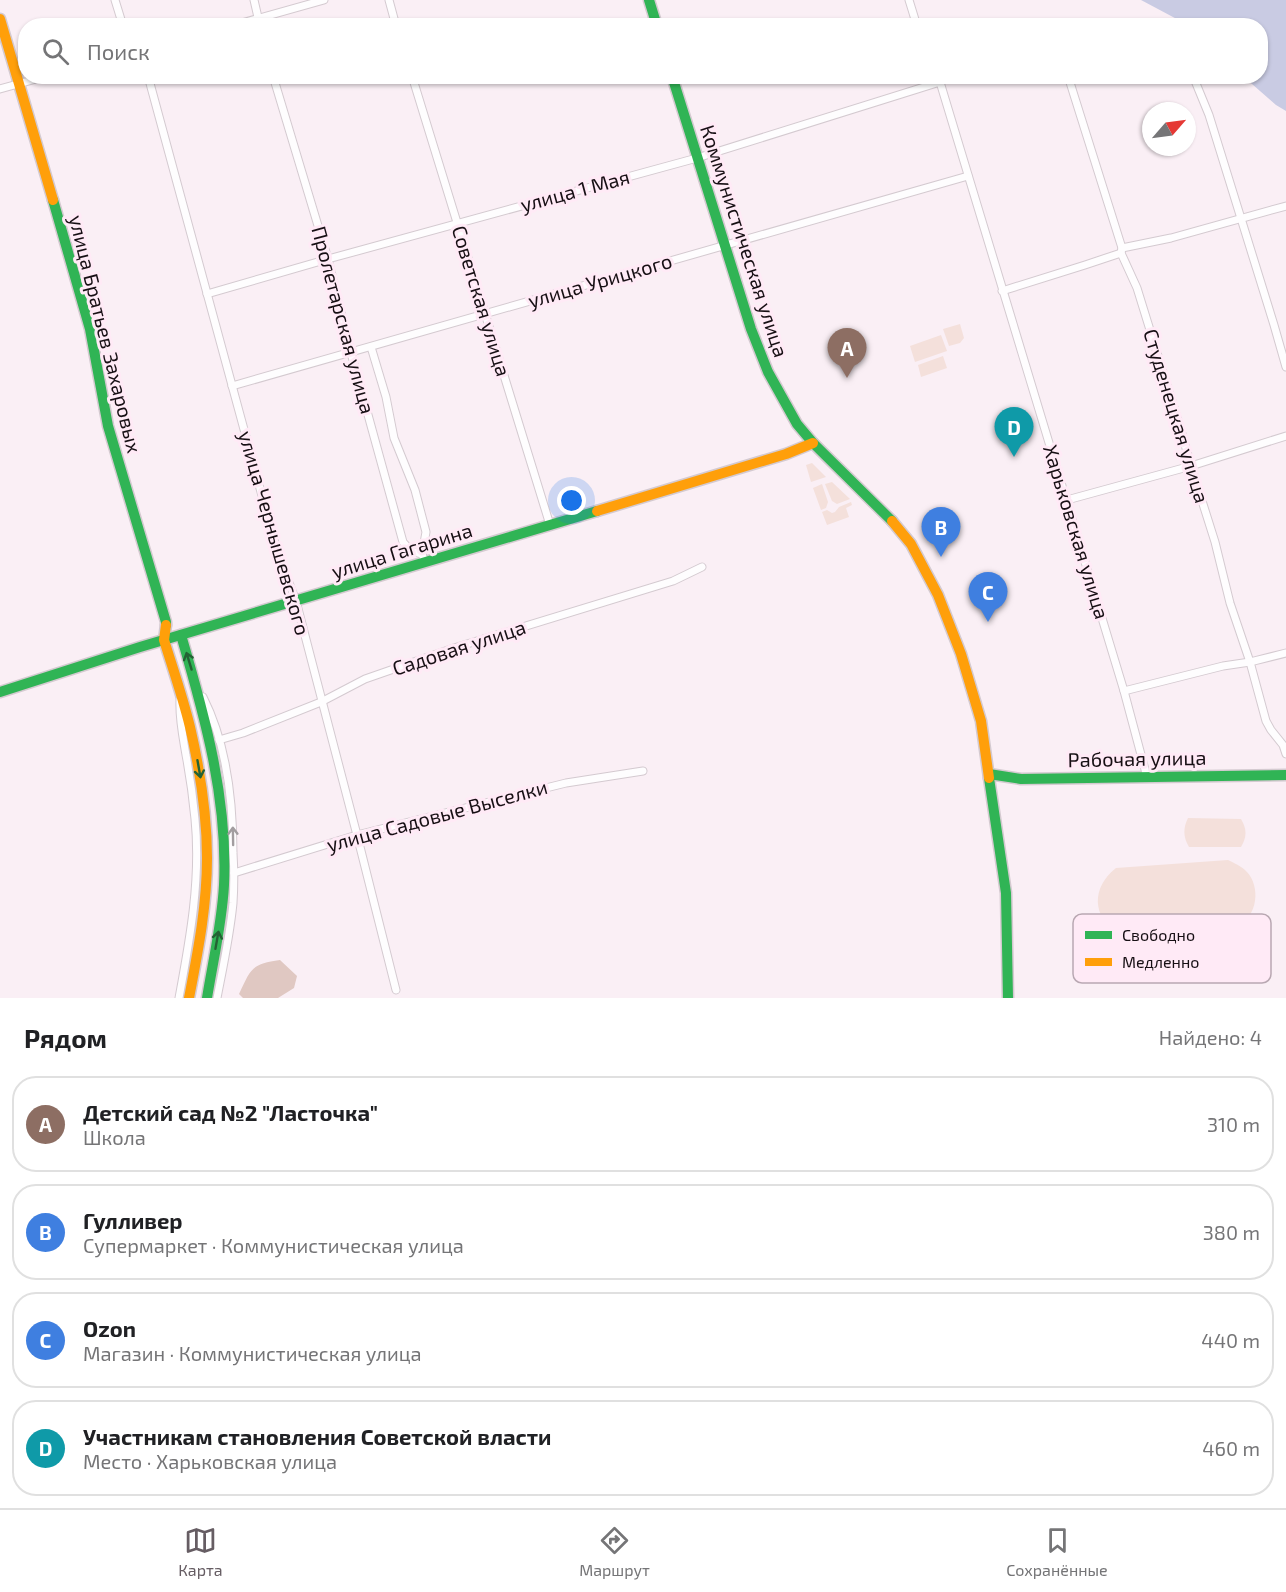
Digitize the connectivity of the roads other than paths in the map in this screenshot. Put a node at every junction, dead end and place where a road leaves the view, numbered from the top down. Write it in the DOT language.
graph roads {
  1 [pos="115,0"];
  2 [pos="254,0"];
  3 [pos="324,0"];
  4 [pos="389,0"];
  5 [pos="649,0"];
  6 [pos="909,0"];
  7 [pos="121,18"];
  8 [pos="259,18"];
  9 [pos="272,18"];
  10 [pos="394,18"];
  11 [pos="655,18"];
  12 [pos="915,18"];
  13 [pos="0,19"];
  14 [pos="18,81"];
  15 [pos="19,84"];
  16 [pos="150,84"];
  17 [pos="275,84"];
  18 [pos="414,84"];
  19 [pos="674,84"];
  20 [pos="924,84"];
  21 [pos="937,84"];
  22 [pos="1070,84"];
  23 [pos="1196,84"];
  24 [pos="0,89"];
  25 [pos="697,158"];
  26 [pos="968,176"];
  27 [pos="1286,206"];
  28 [pos="1241,218"];
  29 [pos="458,224"];
  30 [pos="724,246"];
  31 [pos="1121,250"];
  32 [pos="328,259"];
  33 [pos="1002,291"];
  34 [pos="207,294"];
  35 [pos="486,315"];
  36 [pos="371,347"];
  37 [pos="351,353"];
  38 [pos="1286,367"];
  39 [pos="232,386"];
  40 [pos="1286,436"];
  41 [pos="813,443"];
  42 [pos="1191,466"];
  43 [pos="1066,500"];
  44 [pos="550,525"];
  45 [pos="423,559"];
  46 [pos="702,567"];
  47 [pos="296,601"];
  48 [pos="166,622"];
  49 [pos="181,635"];
  50 [pos="164,640"];
  51 [pos="1286,653"];
  52 [pos="1250,662"];
  53 [pos="196,687"];
  54 [pos="1124,691"];
  55 [pos="0,692"];
  56 [pos="180,692"];
  57 [pos="321,702"];
  58 [pos="219,740"];
  59 [pos="1284,744"];
  60 [pos="1286,754"];
  61 [pos="643,771"];
  62 [pos="988,774"];
  63 [pos="1286,775"];
  64 [pos="1147,777"];
  65 [pos="357,835"];
  66 [pos="234,873"];
  67 [pos="396,990"];
  68 [pos="178,998"];
  69 [pos="189,998"];
  70 [pos="207,998"];
  71 [pos="217,998"];
  72 [pos="1008,998"];
  1 -- 7 [label="street"];
  2 -- 8 [label="street"];
  3 -- 9 [label="street"];
  4 -- 10 [label="street"];
  5 -- 11 [label="main road"];
  6 -- 12 [label="street"];
  13 -- 14 [label="main road, улица Братьев Захаровых"];
  15 -- 24 [label="street"];
  15 -- 48 [label="main road, улица Братьев Захаровых"];
  16 -- 34 [label="street, улица Чернышевского"];
  17 -- 32 [label="street, Пролетарская улица"];
  18 -- 29 [label="street, Советская улица"];
  19 -- 25 [label="main road, Коммунистическая улица"];
  20 -- 25 [label="street, улица 1 Мая"];
  21 -- 26 [label="street, Харьковская улица"];
  22 -- 31 [label="street, Студенецкая улица"];
  23 -- 28 [label="street"];
  25 -- 29 [label="street, улица 1 Мая"];
  25 -- 30 [label="main road, Коммунистическая улица"];
  26 -- 30 [label="street, улица Урицкого"];
  26 -- 33 [label="street, Харьковская улица"];
  27 -- 28 [label="street"];
  28 -- 31 [label="street"];
  28 -- 38 [label="street"];
  29 -- 32 [label="street, улица 1 Мая"];
  29 -- 35 [label="street, Советская улица"];
  30 -- 35 [label="street, улица Урицкого"];
  30 -- 41 [label="main road, Коммунистическая улица"];
  31 -- 33 [label="street"];
  31 -- 42 [label="street, Студенецкая улица"];
  32 -- 34 [label="street, улица 1 Мая"];
  32 -- 37 [label="street, Пролетарская улица"];
  33 -- 43 [label="street, Харьковская улица"];
  34 -- 39 [label="street, улица Чернышевского"];
  35 -- 36 [label="street, улица Урицкого"];
  35 -- 44 [label="street, Советская улица"];
  36 -- 37 [label="street, улица Урицкого"];
  36 -- 45 [label="street, Пролетарская улица"];
  37 -- 39 [label="street, улица Урицкого"];
  37 -- 45 [label="street, Пролетарская улица"];
  39 -- 47 [label="street, улица Чернышевского"];
  40 -- 42 [label="street"];
  41 -- 44 [label="main road, улица Гагарина"];
  41 -- 62 [label="main road, Коммунистическая улица"];
  42 -- 43 [label="street"];
  42 -- 52 [label="street, Студенецкая улица"];
  43 -- 54 [label="street, Харьковская улица"];
  44 -- 45 [label="main road, улица Гагарина"];
  45 -- 47 [label="main road, улица Гагарина"];
  46 -- 57 [label="street, Садовая улица"];
  47 -- 49 [label="main road, улица Гагарина"];
  47 -- 57 [label="street, улица Чернышевского"];
  48 -- 49 [label="main road"];
  48 -- 50 [label="main road, улица Братьев Захаровых"];
  49 -- 50 [label="main road, улица Гагарина"];
  53 -- 49 [label="main road, one-way"];
  50 -- 55 [label="main road, улица Гагарина"];
  50 -- 56 [label="main road"];
  51 -- 52 [label="street"];
  52 -- 54 [label="street"];
  52 -- 59 [label="street, Студенецкая улица"];
  53 -- 58 [label="street"];
  70 -- 53 [label="main road, one-way"];
  54 -- 64 [label="street, Харьковская улица"];
  56 -- 68 [label="street"];
  56 -- 69 [label="main road, one-way"];
  57 -- 58 [label="street, Садовая улица"];
  57 -- 65 [label="street, улица Чернышевского"];
  66 -- 58 [label="street, one-way"];
  59 -- 60 [label="street, Студенецкая улица"];
  61 -- 65 [label="street, улица Садовые Выселки"];
  62 -- 64 [label="main road, Рабочая улица"];
  62 -- 72 [label="main road, Коммунистическая улица"];
  63 -- 64 [label="main road, Рабочая улица"];
  65 -- 66 [label="street, улица Садовые Выселки"];
  65 -- 67 [label="street, улица Чернышевского"];
  66 -- 71 [label="street"];
}
